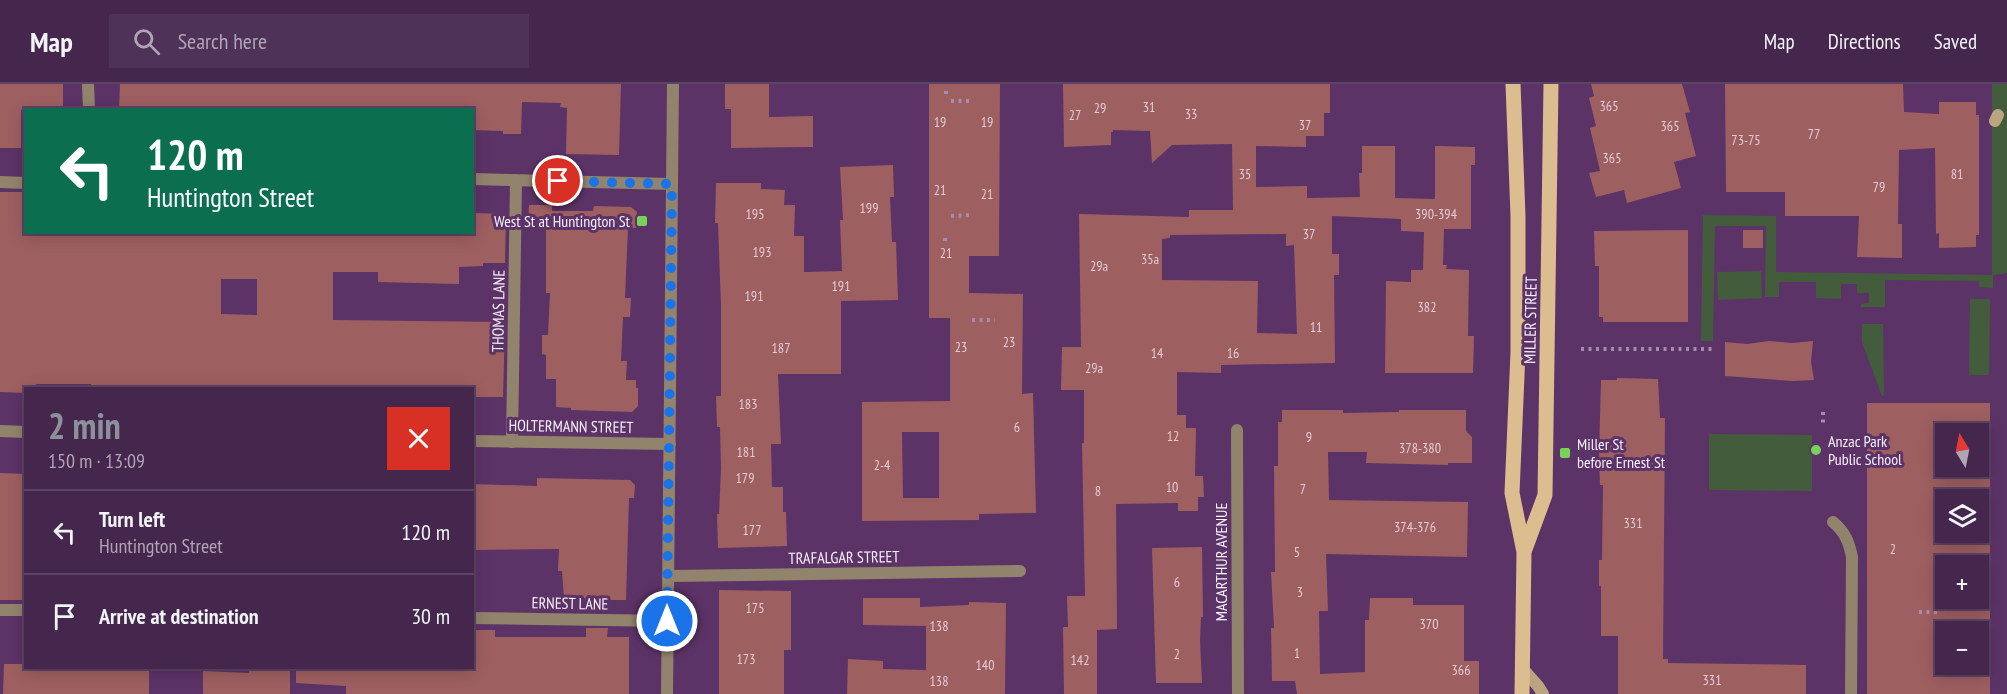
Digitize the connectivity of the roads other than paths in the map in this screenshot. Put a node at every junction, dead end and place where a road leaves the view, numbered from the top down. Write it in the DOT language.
graph roads {
  1 [pos="88,84"];
  2 [pos="673,84"];
  3 [pos="1551,84"];
  4 [pos="1514,87"];
  5 [pos="89,108"];
  6 [pos="474,179"];
  7 [pos="516,180"];
  8 [pos="0,182"];
  9 [pos="24,183"];
  10 [pos="672,184"];
  11 [pos="1237,430"];
  12 [pos="0,431"];
  13 [pos="24,432"];
  14 [pos="474,441"];
  15 [pos="512,442"];
  16 [pos="670,444"];
  17 [pos="1833,522"];
  18 [pos="1524,552"];
  19 [pos="1020,571"];
  20 [pos="668,576"];
  21 [pos="0,610"];
  22 [pos="24,610"];
  23 [pos="474,618"];
  24 [pos="667,621"];
  25 [pos="1522,669"];
  26 [pos="667,694"];
  27 [pos="1238,694"];
  28 [pos="1522,694"];
  29 [pos="1543,694"];
  30 [pos="1851,694"];
  1 -- 5 [label="street"];
  2 -- 10 [label="street"];
  3 -- 18 [label="main road, MILLER STREET"];
  4 -- 18 [label="main road, MILLER STREET"];
  6 -- 7 [label="street"];
  7 -- 10 [label="street"];
  7 -- 15 [label="street, THOMAS LANE"];
  8 -- 9 [label="street"];
  10 -- 16 [label="street"];
  11 -- 27 [label="street, MACARTHUR AVENUE"];
  12 -- 13 [label="street"];
  14 -- 15 [label="street, HOLTERMANN STREET"];
  15 -- 16 [label="street, HOLTERMANN STREET"];
  16 -- 20 [label="street"];
  17 -- 30 [label="street"];
  18 -- 25 [label="main road, MILLER STREET"];
  19 -- 20 [label="street, TRAFALGAR STREET"];
  20 -- 24 [label="street"];
  21 -- 22 [label="street"];
  23 -- 24 [label="street, ERNEST LANE"];
  24 -- 26 [label="street"];
  25 -- 28 [label="main road, MILLER STREET"];
  25 -- 29 [label="main road"];
}
